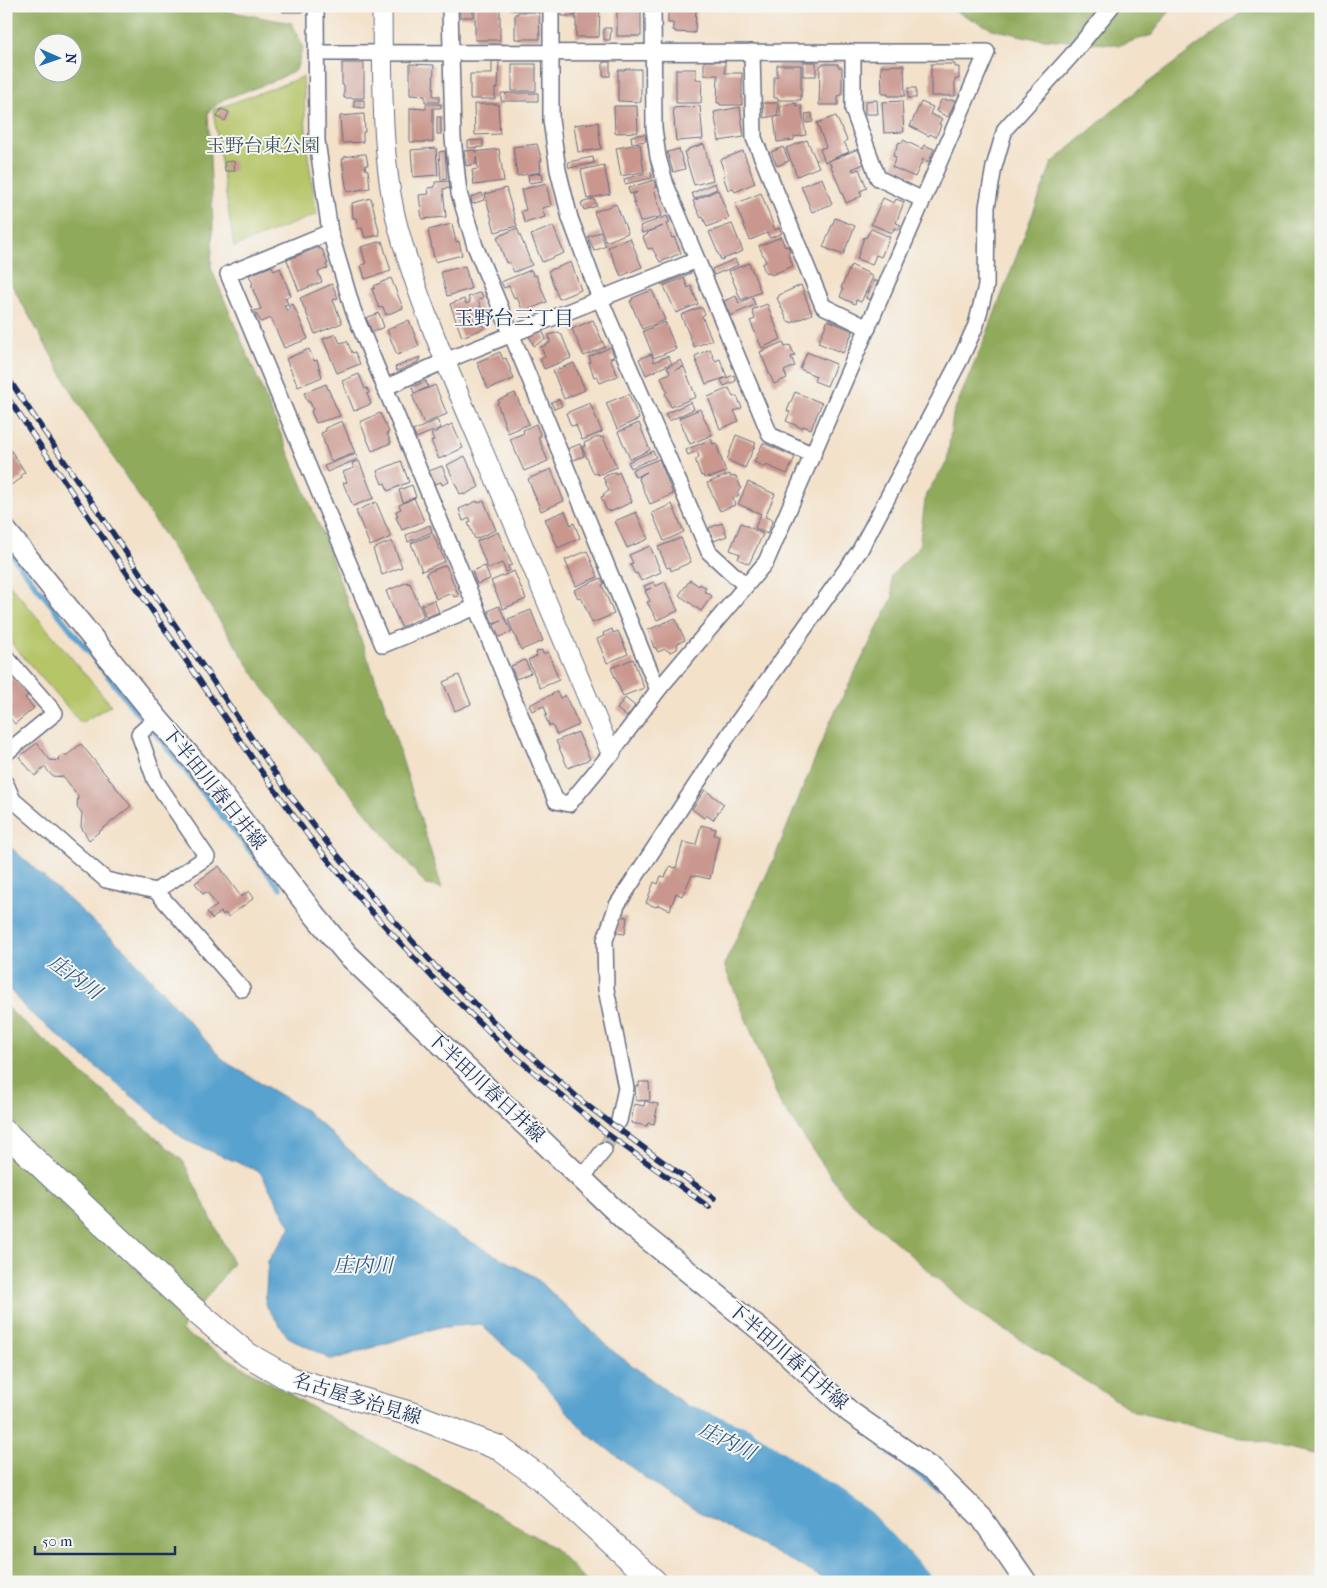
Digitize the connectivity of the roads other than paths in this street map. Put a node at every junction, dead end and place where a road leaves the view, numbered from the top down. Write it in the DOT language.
graph roads {
  1 [pos="316,6"];
  2 [pos="382,6"];
  3 [pos="450,6"];
  4 [pos="551,6"];
  5 [pos="653,6"];
  6 [pos="1112,6"];
  7 [pos="450,52"];
  8 [pos="551,52"];
  9 [pos="653,52"];
  10 [pos="752,52"];
  11 [pos="853,52"];
  12 [pos="316,53"];
  13 [pos="382,53"];
  14 [pos="923,200"];
  15 [pos="330,232"];
  16 [pos="697,260"];
  17 [pos="600,299"];
  18 [pos="868,328"];
  19 [pos="510,335"];
  20 [pos="445,361"];
  21 [pos="384,388"];
  22 [pos="812,455"];
  23 [pos="6,530"];
  24 [pos="745,585"];
  25 [pos="476,607"];
  26 [pos="6,657"];
  27 [pos="658,690"];
  28 [pos="157,718"];
  29 [pos="6,753"];
  30 [pos="611,753"];
  31 [pos="6,784"];
  32 [pos="156,891"];
  33 [pos="242,989"];
  34 [pos="619,1121"];
  35 [pos="6,1133"];
  36 [pos="604,1150"];
  37 [pos="582,1178"];
  38 [pos="655,1582"];
  39 [pos="1026,1582"];
  1 -- 12 [label="street"];
  2 -- 13 [label="street"];
  3 -- 7 [label="street"];
  4 -- 8 [label="street"];
  5 -- 9 [label="street"];
  6 -- 34 [label="street"];
  7 -- 8 [label="street"];
  7 -- 13 [label="street"];
  7 -- 19 [label="street"];
  8 -- 9 [label="street"];
  8 -- 17 [label="street"];
  9 -- 10 [label="street"];
  9 -- 16 [label="street"];
  10 -- 11 [label="street"];
  10 -- 18 [label="street"];
  11 -- 14 [label="street"];
  11 -- 14 [label="street"];
  12 -- 13 [label="street"];
  12 -- 15 [label="street"];
  13 -- 20 [label="street"];
  14 -- 18 [label="street"];
  15 -- 21 [label="street"];
  15 -- 25 [label="street"];
  16 -- 17 [label="street"];
  16 -- 22 [label="street"];
  17 -- 19 [label="street"];
  17 -- 24 [label="street"];
  18 -- 22 [label="street"];
  19 -- 20 [label="street"];
  19 -- 27 [label="street"];
  20 -- 21 [label="street"];
  20 -- 30 [label="street"];
  21 -- 25 [label="street"];
  22 -- 24 [label="street"];
  23 -- 28 [label="main road, 下半田川春日井線"];
  24 -- 27 [label="street"];
  25 -- 30 [label="street"];
  26 -- 29 [label="street"];
  27 -- 30 [label="street"];
  28 -- 32 [label="street"];
  28 -- 37 [label="main road, 下半田川春日井線"];
  31 -- 32 [label="street"];
  32 -- 33 [label="street"];
  35 -- 38 [label="main road, 名古屋多治見線"];
  36 -- 37 [label="street"];
  37 -- 39 [label="main road, 下半田川春日井線"];
}
